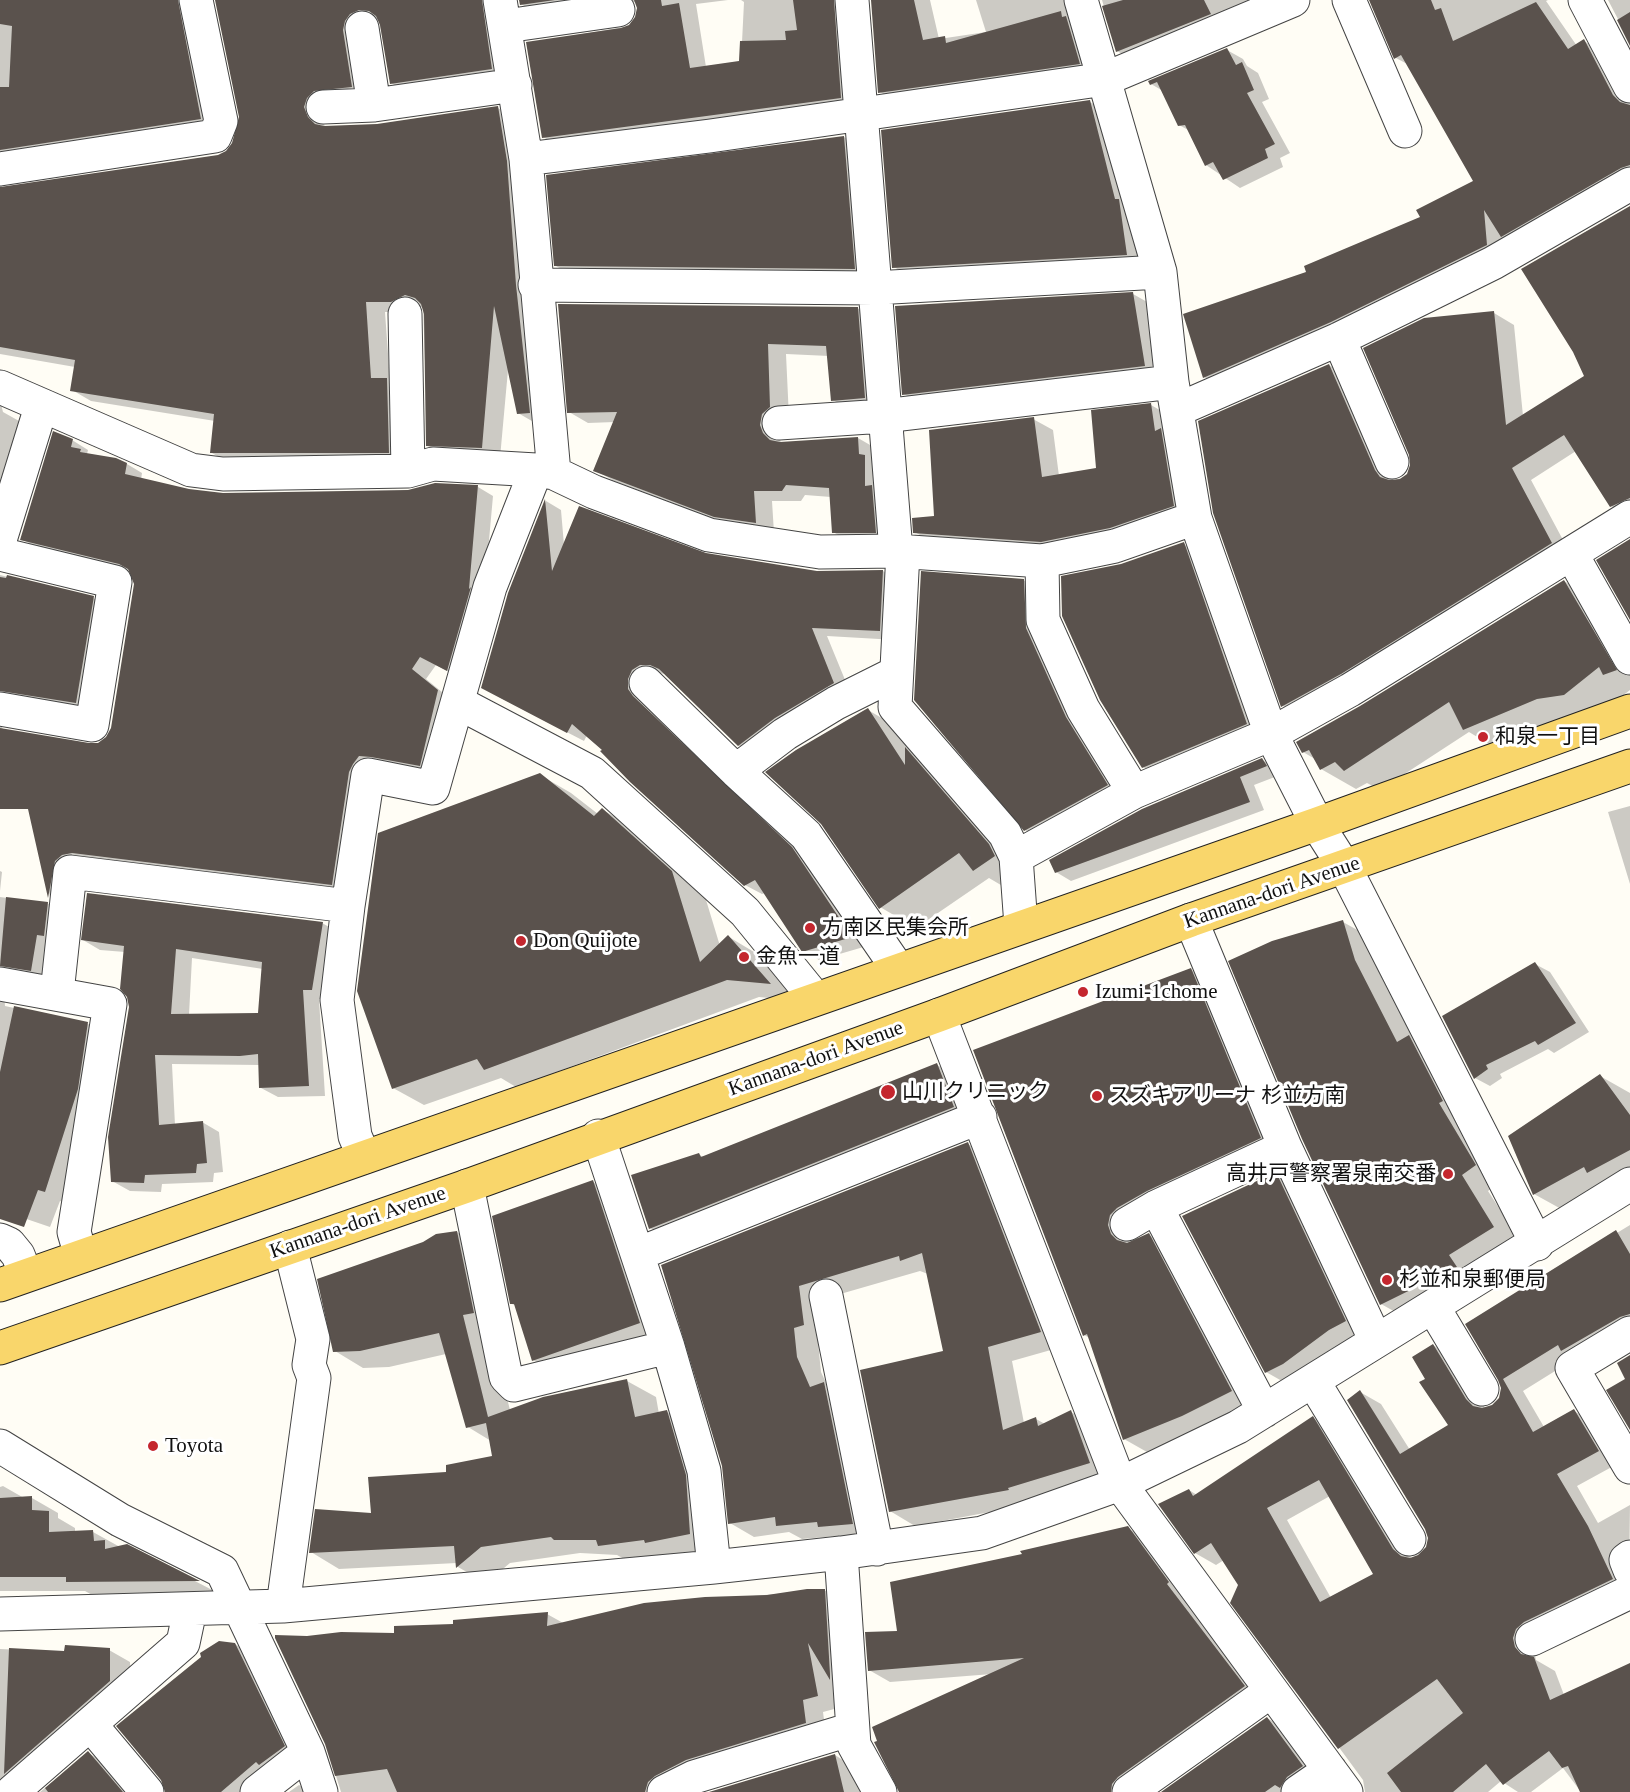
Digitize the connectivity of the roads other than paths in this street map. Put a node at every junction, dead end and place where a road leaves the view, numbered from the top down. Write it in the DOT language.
graph roads {
  1 [pos="196,0"];
  2 [pos="852,0"];
  3 [pos="1081,0"];
  4 [pos="1293,0"];
  5 [pos="1349,0"];
  6 [pos="1585,0"];
  7 [pos="618,10"];
  8 [pos="503,13"];
  9 [pos="362,28"];
  10 [pos="1105,79"];
  11 [pos="1629,82"];
  12 [pos="515,85"];
  13 [pos="374,105"];
  14 [pos="323,107"];
  15 [pos="862,114"];
  16 [pos="1405,131"];
  17 [pos="526,159"];
  18 [pos="0,169"];
  19 [pos="1630,184"];
  20 [pos="1160,273"];
  21 [pos="535,285"];
  22 [pos="874,288"];
  23 [pos="405,314"];
  24 [pos="1339,339"];
  25 [pos="0,387"];
  26 [pos="1175,396"];
  27 [pos="41,407"];
  28 [pos="884,416"];
  29 [pos="779,423"];
  30 [pos="1392,462"];
  31 [pos="408,471"];
  32 [pos="545,471"];
  33 [pos="1630,517"];
  34 [pos="1195,518"];
  35 [pos="0,540"];
  36 [pos="899,552"];
  37 [pos="0,554"];
  38 [pos="1572,555"];
  39 [pos="1042,561"];
  40 [pos="1630,658"];
  41 [pos="894,674"];
  42 [pos="646,683"];
  43 [pos="459,703"];
  44 [pos="0,709"];
  45 [pos="1630,711"];
  46 [pos="1271,734"];
  47 [pos="1630,766"];
  48 [pos="736,771"];
  49 [pos="1134,792"];
  50 [pos="1317,824"];
  51 [pos="1016,857"];
  52 [pos="1345,868"];
  53 [pos="348,906"];
  54 [pos="1191,920"];
  55 [pos="1021,926"];
  56 [pos="898,969"];
  57 [pos="0,984"];
  58 [pos="57,993"];
  59 [pos="815,998"];
  60 [pos="939,1016"];
  61 [pos="980,1117"];
  62 [pos="598,1136"];
  63 [pos="1285,1147"];
  64 [pos="364,1157"];
  65 [pos="467,1186"];
  66 [pos="1627,1193"];
  67 [pos="1156,1207"];
  68 [pos="1127,1224"];
  69 [pos="0,1240"];
  70 [pos="1537,1244"];
  71 [pos="290,1247"];
  72 [pos="638,1254"];
  73 [pos="81,1256"];
  74 [pos="13,1280"];
  75 [pos="826,1296"];
  76 [pos="1433,1307"];
  77 [pos="1630,1333"];
  78 [pos="1376,1341"];
  79 [pos="668,1347"];
  80 [pos="0,1348"];
  81 [pos="1313,1381"];
  82 [pos="1482,1389"];
  83 [pos="1264,1411"];
  84 [pos="0,1446"];
  85 [pos="1630,1467"];
  86 [pos="1120,1484"];
  87 [pos="1409,1539"];
  88 [pos="877,1549"];
  89 [pos="841,1553"];
  90 [pos="1630,1557"];
  91 [pos="714,1567"];
  92 [pos="1630,1570"];
  93 [pos="1630,1592"];
  94 [pos="283,1606"];
  95 [pos="241,1608"];
  96 [pos="190,1610"];
  97 [pos="0,1614"];
  98 [pos="1532,1639"];
  99 [pos="1271,1691"];
  100 [pos="90,1724"];
  101 [pos="852,1729"];
  102 [pos="308,1752"];
  103 [pos="1338,1781"];
  104 [pos="12,1792"];
  105 [pos="147,1792"];
  106 [pos="257,1792"];
  107 [pos="321,1792"];
  108 [pos="664,1792"];
  109 [pos="880,1792"];
  110 [pos="1129,1792"];
  111 [pos="1298,1792"];
  1 -- 18 [label="street"];
  2 -- 15 [label="street"];
  3 -- 10 [label="street"];
  4 -- 10 [label="street"];
  5 -- 16 [label="street"];
  6 -- 11 [label="street"];
  7 -- 8 [label="street"];
  8 -- 12 [label="street"];
  9 -- 13 [label="street"];
  10 -- 15 [label="street"];
  10 -- 20 [label="street"];
  12 -- 13 [label="street"];
  12 -- 17 [label="street"];
  13 -- 14 [label="street"];
  15 -- 17 [label="street"];
  15 -- 22 [label="street"];
  17 -- 21 [label="street"];
  19 -- 24 [label="street"];
  20 -- 22 [label="street"];
  20 -- 26 [label="street"];
  21 -- 22 [label="street"];
  21 -- 32 [label="street"];
  22 -- 28 [label="street"];
  23 -- 31 [label="street"];
  24 -- 26 [label="street"];
  24 -- 30 [label="street"];
  25 -- 27 [label="street"];
  26 -- 28 [label="street"];
  26 -- 34 [label="street"];
  27 -- 31 [label="street"];
  27 -- 35 [label="street"];
  28 -- 29 [label="street"];
  28 -- 36 [label="street"];
  31 -- 32 [label="street"];
  32 -- 36 [label="street"];
  32 -- 43 [label="street"];
  33 -- 38 [label="street"];
  34 -- 39 [label="street"];
  34 -- 46 [label="street"];
  36 -- 39 [label="street"];
  36 -- 41 [label="street"];
  37 -- 44 [label="street"];
  38 -- 40 [label="street"];
  38 -- 46 [label="street"];
  39 -- 49 [label="street"];
  41 -- 48 [label="street"];
  41 -- 51 [label="street"];
  42 -- 48 [label="street"];
  43 -- 53 [label="street"];
  43 -- 59 [label="street"];
  45 -- 50 [label="main road"];
  46 -- 49 [label="street"];
  46 -- 50 [label="street"];
  47 -- 52 [label="main road, Kannana-dori Avenue"];
  48 -- 56 [label="street"];
  49 -- 51 [label="street"];
  50 -- 52 [label="street"];
  50 -- 55 [label="main road"];
  51 -- 55 [label="street"];
  52 -- 54 [label="main road, Kannana-dori Avenue"];
  52 -- 70 [label="street"];
  53 -- 58 [label="street"];
  53 -- 64 [label="street"];
  54 -- 60 [label="main road, Kannana-dori Avenue"];
  54 -- 63 [label="street"];
  55 -- 56 [label="main road"];
  56 -- 59 [label="main road"];
  57 -- 58 [label="street"];
  58 -- 73 [label="street"];
  59 -- 64 [label="main road"];
  60 -- 61 [label="street"];
  60 -- 62 [label="main road, Kannana-dori Avenue"];
  61 -- 72 [label="street"];
  61 -- 86 [label="street"];
  62 -- 65 [label="main road, Kannana-dori Avenue"];
  62 -- 72 [label="street"];
  63 -- 67 [label="street"];
  63 -- 78 [label="street"];
  64 -- 73 [label="main road"];
  65 -- 71 [label="main road, Kannana-dori Avenue"];
  65 -- 79 [label="street"];
  66 -- 70 [label="street"];
  67 -- 68 [label="street"];
  67 -- 83 [label="street"];
  69 -- 74 [label="street"];
  70 -- 76 [label="street"];
  71 -- 80 [label="main road, Kannana-dori Avenue"];
  71 -- 94 [label="street"];
  72 -- 79 [label="street"];
  73 -- 74 [label="main road"];
  75 -- 88 [label="street"];
  76 -- 78 [label="street"];
  76 -- 82 [label="street"];
  77 -- 85 [label="street"];
  78 -- 81 [label="street"];
  79 -- 91 [label="street"];
  81 -- 83 [label="street"];
  81 -- 87 [label="street"];
  83 -- 86 [label="street"];
  84 -- 95 [label="street"];
  86 -- 88 [label="street"];
  86 -- 99 [label="street"];
  88 -- 89 [label="street"];
  89 -- 91 [label="street"];
  89 -- 101 [label="street"];
  90 -- 92 [label="street"];
  91 -- 94 [label="street"];
  93 -- 98 [label="street"];
  94 -- 95 [label="street"];
  95 -- 96 [label="street"];
  95 -- 102 [label="street"];
  96 -- 97 [label="street"];
  96 -- 100 [label="street"];
  99 -- 103 [label="street"];
  99 -- 110 [label="street"];
  100 -- 104 [label="street"];
  100 -- 105 [label="street"];
  101 -- 108 [label="street"];
  101 -- 109 [label="street"];
  102 -- 106 [label="street"];
  102 -- 107 [label="street"];
  103 -- 111 [label="street"];
}
